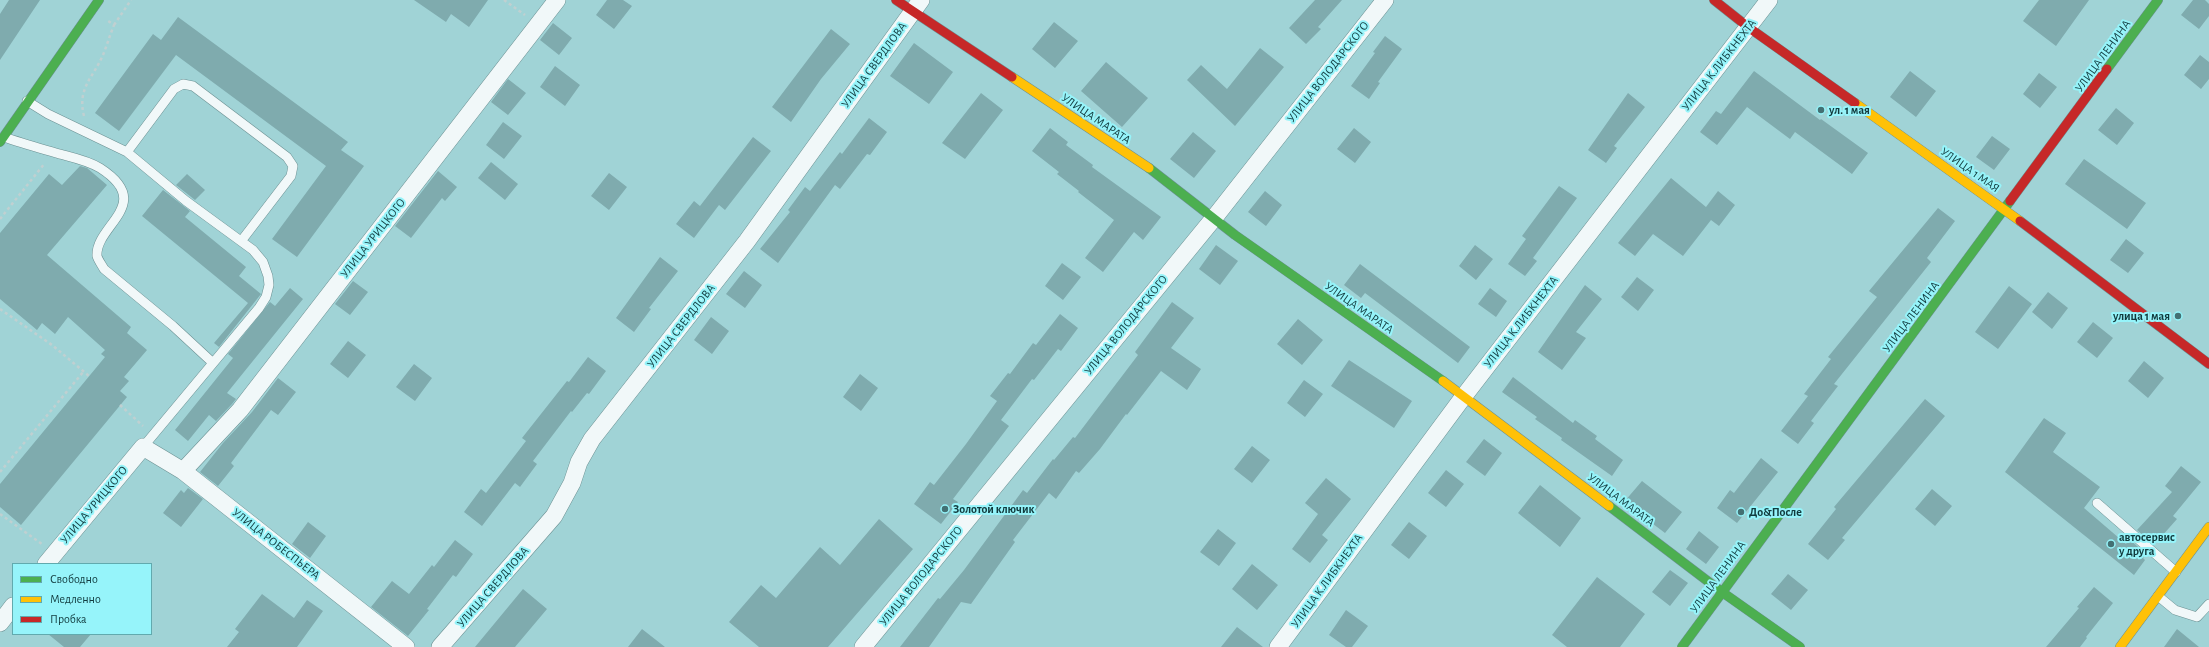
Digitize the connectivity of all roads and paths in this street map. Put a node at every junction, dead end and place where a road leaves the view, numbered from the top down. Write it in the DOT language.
graph roads {
  1 [pos="99,0"];
  2 [pos="130,0"];
  3 [pos="504,0"];
  4 [pos="557,0"];
  5 [pos="896,0"];
  6 [pos="1385,0"];
  7 [pos="1714,0"];
  8 [pos="1769,0"];
  9 [pos="2158,0"];
  10 [pos="917,6"];
  11 [pos="102,16"];
  12 [pos="539,24"];
  13 [pos="114,25"];
  14 [pos="1748,27"];
  15 [pos="28,101"];
  16 [pos="83,113"];
  17 [pos="2,140"];
  18 [pos="127,152"];
  19 [pos="54,153"];
  20 [pos="2005,210"];
  21 [pos="1214,218"];
  22 [pos="0,219"];
  23 [pos="242,240"];
  24 [pos="0,309"];
  25 [pos="213,363"];
  26 [pos="2209,364"];
  27 [pos="84,371"];
  28 [pos="89,376"];
  29 [pos="1464,396"];
  30 [pos="120,405"];
  31 [pos="148,441"];
  32 [pos="183,471"];
  33 [pos="0,472"];
  34 [pos="2097,503"];
  35 [pos="0,514"];
  36 [pos="2209,527"];
  37 [pos="50,558"];
  38 [pos="2176,572"];
  39 [pos="1722,592"];
  40 [pos="2158,596"];
  41 [pos="2209,604"];
  42 [pos="12,607"];
  43 [pos="0,623"];
  44 [pos="406,647"];
  45 [pos="440,647"];
  46 [pos="863,647"];
  47 [pos="1278,647"];
  48 [pos="1682,647"];
  49 [pos="1800,647"];
  50 [pos="2120,647"];
  1 -- 15 [label="main road"];
  2 -- 13 [label="path"];
  3 -- 12 [label="path"];
  4 -- 12 [label="street, УЛИЦА УРИЦКОГО"];
  5 -- 10 [label="main road, УЛИЦА МАРАТА"];
  6 -- 21 [label="street, УЛИЦА ВОЛОДАРСКОГО"];
  7 -- 14 [label="main road, УЛИЦА 1 МАЯ"];
  8 -- 14 [label="street, УЛИЦА К.ЛИБКНЕХТА"];
  9 -- 20 [label="main road, УЛИЦА ЛЕНИНА"];
  10 -- 21 [label="main road, УЛИЦА МАРАТА"];
  10 -- 45 [label="street, УЛИЦА СВЕРДЛОВА"];
  11 -- 13 [label="path"];
  12 -- 32 [label="street, УЛИЦА УРИЦКОГО"];
  13 -- 16 [label="path"];
  14 -- 20 [label="main road, УЛИЦА 1 МАЯ"];
  14 -- 29 [label="street, УЛИЦА К.ЛИБКНЕХТА"];
  15 -- 17 [label="main road"];
  15 -- 18 [label="lane"];
  17 -- 19 [label="lane"];
  18 -- 23 [label="lane"];
  18 -- 23 [label="lane"];
  19 -- 22 [label="path"];
  19 -- 25 [label="lane"];
  20 -- 26 [label="main road, УЛИЦА 1 МАЯ"];
  20 -- 39 [label="main road, УЛИЦА ЛЕНИНА"];
  21 -- 29 [label="main road, УЛИЦА МАРАТА"];
  21 -- 46 [label="street, УЛИЦА ВОЛОДАРСКОГО"];
  23 -- 25 [label="lane"];
  24 -- 27 [label="path"];
  25 -- 31 [label="lane"];
  27 -- 28 [label="path"];
  27 -- 33 [label="path"];
  29 -- 39 [label="main road, УЛИЦА МАРАТА"];
  29 -- 47 [label="street, УЛИЦА К.ЛИБКНЕХТА"];
  30 -- 31 [label="path"];
  31 -- 32 [label="street, УЛИЦА РОБЕСПЬЕРА"];
  31 -- 37 [label="street, УЛИЦА УРИЦКОГО"];
  32 -- 44 [label="street, УЛИЦА РОБЕСПЬЕРА"];
  34 -- 38 [label="lane"];
  35 -- 37 [label="path"];
  36 -- 38 [label="main road"];
  38 -- 40 [label="main road"];
  39 -- 48 [label="main road, УЛИЦА ЛЕНИНА"];
  39 -- 49 [label="main road, УЛИЦА МАРАТА"];
  40 -- 41 [label="lane"];
  40 -- 50 [label="main road"];
  42 -- 43 [label="street"];
}
